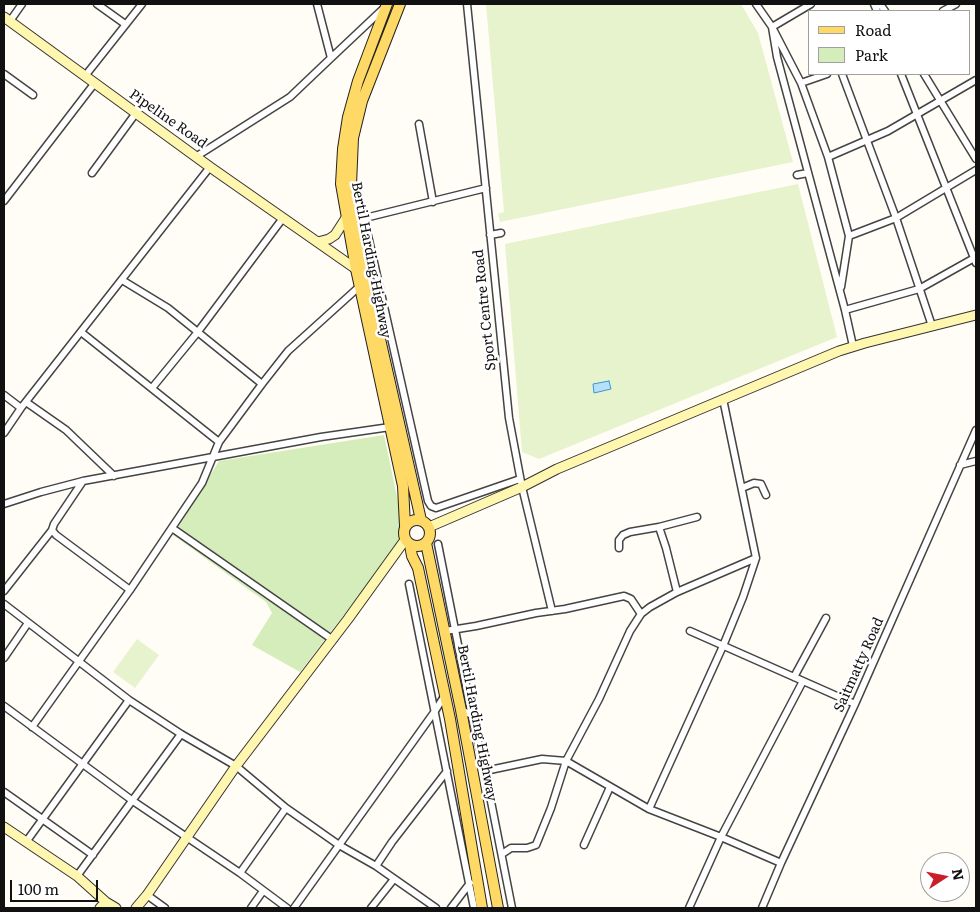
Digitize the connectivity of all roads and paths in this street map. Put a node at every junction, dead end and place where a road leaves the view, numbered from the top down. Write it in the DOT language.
graph roads {
  1 [pos="22,4"];
  2 [pos="97,4"];
  3 [pos="142,4"];
  4 [pos="317,4"];
  5 [pos="387,4"];
  6 [pos="400,4"];
  7 [pos="467,4"];
  8 [pos="756,4"];
  9 [pos="811,4"];
  10 [pos="956,4"];
  11 [pos="945,10"];
  12 [pos="7,19"];
  13 [pos="125,24"];
  14 [pos="772,26"];
  15 [pos="331,58"];
  16 [pos="4,74"];
  17 [pos="824,75"];
  18 [pos="842,75"];
  19 [pos="901,75"];
  20 [pos="925,75"];
  21 [pos="85,76"];
  22 [pos="976,80"];
  23 [pos="801,83"];
  24 [pos="94,84"];
  25 [pos="33,95"];
  26 [pos="941,102"];
  27 [pos="136,113"];
  28 [pos="917,115"];
  29 [pos="419,124"];
  30 [pos="868,140"];
  31 [pos="197,156"];
  32 [pos="828,157"];
  33 [pos="976,159"];
  34 [pos="210,167"];
  35 [pos="976,170"];
  36 [pos="92,173"];
  37 [pos="808,173"];
  38 [pos="797,175"];
  39 [pos="486,188"];
  40 [pos="947,189"];
  41 [pos="4,201"];
  42 [pos="433,202"];
  43 [pos="283,218"];
  44 [pos="896,218"];
  45 [pos="355,219"];
  46 [pos="501,233"];
  47 [pos="490,235"];
  48 [pos="849,236"];
  49 [pos="318,242"];
  50 [pos="976,260"];
  51 [pos="356,269"];
  52 [pos="122,280"];
  53 [pos="360,286"];
  54 [pos="919,289"];
  55 [pos="840,291"];
  56 [pos="845,310"];
  57 [pos="976,315"];
  58 [pos="932,326"];
  59 [pos="81,332"];
  60 [pos="197,333"];
  61 [pos="852,346"];
  62 [pos="262,384"];
  63 [pos="152,388"];
  64 [pos="4,395"];
  65 [pos="722,398"];
  66 [pos="26,402"];
  67 [pos="21,408"];
  68 [pos="390,427"];
  69 [pos="976,430"];
  70 [pos="4,433"];
  71 [pos="219,442"];
  72 [pos="212,458"];
  73 [pos="976,461"];
  74 [pos="960,465"];
  75 [pos="114,476"];
  76 [pos="83,482"];
  77 [pos="521,483"];
  78 [pos="742,488"];
  79 [pos="766,495"];
  80 [pos="4,504"];
  81 [pos="698,517"];
  82 [pos="425,524"];
  83 [pos="406,526"];
  84 [pos="659,527"];
  85 [pos="172,528"];
  86 [pos="52,530"];
  87 [pos="407,542"];
  88 [pos="426,543"];
  89 [pos="438,544"];
  90 [pos="620,548"];
  91 [pos="756,558"];
  92 [pos="409,584"];
  93 [pos="4,590"];
  94 [pos="130,590"];
  95 [pos="677,592"];
  96 [pos="4,604"];
  97 [pos="552,610"];
  98 [pos="641,614"];
  99 [pos="826,618"];
  100 [pos="28,623"];
  101 [pos="456,629"];
  102 [pos="445,631"];
  103 [pos="690,631"];
  104 [pos="333,640"];
  105 [pos="723,646"];
  106 [pos="4,658"];
  107 [pos="78,661"];
  108 [pos="794,677"];
  109 [pos="803,681"];
  110 [pos="445,695"];
  111 [pos="129,700"];
  112 [pos="856,704"];
  113 [pos="4,708"];
  114 [pos="461,710"];
  115 [pos="435,711"];
  116 [pos="472,715"];
  117 [pos="32,726"];
  118 [pos="181,734"];
  119 [pos="566,761"];
  120 [pos="83,764"];
  121 [pos="236,766"];
  122 [pos="485,770"];
  123 [pos="447,771"];
  124 [pos="610,787"];
  125 [pos="4,792"];
  126 [pos="133,801"];
  127 [pos="286,808"];
  128 [pos="649,809"];
  129 [pos="42,819"];
  130 [pos="4,827"];
  131 [pos="721,837"];
  132 [pos="186,838"];
  133 [pos="26,842"];
  134 [pos="584,845"];
  135 [pos="339,846"];
  136 [pos="502,854"];
  137 [pos="93,855"];
  138 [pos="781,863"];
  139 [pos="376,866"];
  140 [pos="240,873"];
  141 [pos="77,876"];
  142 [pos="394,879"];
  143 [pos="470,883"];
  144 [pos="263,891"];
  145 [pos="147,896"];
  146 [pos="103,905"];
  147 [pos="116,908"];
  148 [pos="136,908"];
  149 [pos="165,908"];
  150 [pos="251,908"];
  151 [pos="288,908"];
  152 [pos="294,908"];
  153 [pos="371,908"];
  154 [pos="436,908"];
  155 [pos="451,908"];
  156 [pos="474,908"];
  157 [pos="482,908"];
  158 [pos="498,908"];
  159 [pos="512,908"];
  160 [pos="689,908"];
  161 [pos="762,908"];
  1 -- 12 [label="street"];
  2 -- 13 [label="street"];
  3 -- 13 [label="street"];
  4 -- 15 [label="street"];
  5 -- 15 [label="street"];
  5 -- 45 [label="main road, Bertil Harding Highway"];
  6 -- 45 [label="main road, Bertil Harding Highway"];
  7 -- 39 [label="street, Sport Centre Road"];
  8 -- 14 [label="street"];
  9 -- 14 [label="street"];
  10 -- 11 [label="street"];
  12 -- 21 [label="street, Pipeline Road"];
  13 -- 21 [label="street"];
  14 -- 23 [label="street"];
  14 -- 37 [label="street"];
  15 -- 31 [label="street"];
  16 -- 25 [label="street"];
  17 -- 23 [label="street"];
  18 -- 30 [label="street"];
  19 -- 28 [label="street"];
  20 -- 26 [label="street"];
  21 -- 24 [label="street, Pipeline Road"];
  22 -- 26 [label="street"];
  23 -- 32 [label="street"];
  24 -- 27 [label="street, Pipeline Road"];
  24 -- 41 [label="street"];
  26 -- 28 [label="street"];
  26 -- 33 [label="street"];
  27 -- 31 [label="street, Pipeline Road"];
  27 -- 36 [label="street"];
  28 -- 30 [label="street"];
  28 -- 40 [label="street"];
  29 -- 42 [label="street"];
  30 -- 32 [label="street"];
  30 -- 44 [label="street"];
  31 -- 34 [label="street, Pipeline Road"];
  32 -- 48 [label="street"];
  34 -- 43 [label="street, Pipeline Road"];
  34 -- 52 [label="street"];
  35 -- 40 [label="street"];
  37 -- 38 [label="street"];
  37 -- 55 [label="street"];
  39 -- 42 [label="street"];
  39 -- 47 [label="street, Sport Centre Road"];
  40 -- 44 [label="street"];
  40 -- 50 [label="street"];
  42 -- 45 [label="street"];
  43 -- 49 [label="street, Pipeline Road"];
  43 -- 60 [label="street"];
  44 -- 48 [label="street"];
  44 -- 54 [label="street"];
  45 -- 49 [label="street"];
  45 -- 51 [label="main road, Bertil Harding Highway"];
  45 -- 77 [label="street"];
  45 -- 82 [label="main road, Bertil Harding Highway"];
  46 -- 47 [label="street"];
  47 -- 77 [label="street, Sport Centre Road"];
  48 -- 55 [label="street"];
  49 -- 51 [label="street, Pipeline Road"];
  50 -- 54 [label="street"];
  51 -- 53 [label="main road, Bertil Harding Highway"];
  52 -- 59 [label="street"];
  52 -- 60 [label="street"];
  53 -- 62 [label="street"];
  53 -- 68 [label="main road, Bertil Harding Highway"];
  54 -- 56 [label="street"];
  54 -- 58 [label="street"];
  55 -- 56 [label="street"];
  56 -- 61 [label="street"];
  57 -- 58 [label="street"];
  58 -- 61 [label="street"];
  59 -- 63 [label="street"];
  59 -- 66 [label="street"];
  60 -- 62 [label="street"];
  60 -- 63 [label="street"];
  61 -- 65 [label="street"];
  62 -- 71 [label="street"];
  63 -- 71 [label="street"];
  64 -- 67 [label="street"];
  65 -- 77 [label="street"];
  65 -- 78 [label="street"];
  66 -- 67 [label="street"];
  66 -- 75 [label="street"];
  67 -- 70 [label="street"];
  68 -- 72 [label="street"];
  68 -- 83 [label="main road, Bertil Harding Highway"];
  69 -- 74 [label="street, Saitmatty Road"];
  71 -- 72 [label="street"];
  72 -- 75 [label="street"];
  72 -- 85 [label="street"];
  73 -- 74 [label="street"];
  74 -- 112 [label="street, Saitmatty Road"];
  75 -- 76 [label="street"];
  76 -- 80 [label="street"];
  76 -- 86 [label="street"];
  77 -- 82 [label="street"];
  77 -- 97 [label="street, Sport Centre Road"];
  78 -- 79 [label="street"];
  78 -- 91 [label="street"];
  81 -- 84 [label="street"];
  82 -- 83 [label="main road"];
  82 -- 88 [label="main road"];
  83 -- 87 [label="main road"];
  84 -- 90 [label="street"];
  84 -- 95 [label="street"];
  85 -- 94 [label="street"];
  85 -- 104 [label="street"];
  86 -- 93 [label="street"];
  86 -- 94 [label="street"];
  87 -- 88 [label="main road"];
  87 -- 104 [label="street"];
  87 -- 110 [label="main road, Bertil Harding Highway"];
  88 -- 102 [label="main road, Bertil Harding Highway"];
  89 -- 101 [label="street"];
  91 -- 95 [label="street"];
  91 -- 105 [label="street"];
  92 -- 115 [label="street"];
  94 -- 107 [label="street"];
  95 -- 98 [label="street"];
  96 -- 100 [label="street"];
  97 -- 98 [label="street"];
  97 -- 101 [label="street"];
  98 -- 119 [label="street"];
  99 -- 108 [label="street"];
  100 -- 106 [label="street"];
  100 -- 107 [label="street"];
  101 -- 102 [label="street"];
  101 -- 116 [label="street"];
  102 -- 114 [label="main road, Bertil Harding Highway"];
  103 -- 105 [label="street"];
  104 -- 121 [label="street"];
  105 -- 108 [label="street"];
  105 -- 128 [label="street"];
  107 -- 111 [label="street"];
  107 -- 117 [label="street"];
  108 -- 109 [label="street"];
  109 -- 112 [label="street"];
  109 -- 131 [label="street"];
  110 -- 115 [label="street"];
  110 -- 157 [label="main road, Bertil Harding Highway"];
  111 -- 118 [label="street"];
  111 -- 120 [label="street"];
  112 -- 138 [label="street, Saitmatty Road"];
  113 -- 117 [label="street"];
  114 -- 116 [label="street"];
  114 -- 158 [label="main road, Bertil Harding Highway"];
  115 -- 123 [label="street"];
  115 -- 135 [label="street"];
  116 -- 122 [label="street"];
  117 -- 120 [label="street"];
  118 -- 121 [label="street"];
  118 -- 126 [label="street"];
  119 -- 122 [label="street"];
  119 -- 124 [label="street"];
  119 -- 136 [label="street"];
  120 -- 126 [label="street"];
  120 -- 129 [label="street"];
  121 -- 127 [label="street"];
  121 -- 132 [label="street"];
  122 -- 136 [label="street"];
  123 -- 139 [label="street"];
  123 -- 143 [label="street"];
  124 -- 128 [label="street"];
  124 -- 134 [label="street"];
  125 -- 129 [label="street"];
  126 -- 132 [label="street"];
  126 -- 137 [label="street"];
  127 -- 135 [label="street"];
  127 -- 140 [label="street"];
  128 -- 131 [label="street"];
  129 -- 133 [label="street"];
  129 -- 137 [label="street"];
  130 -- 133 [label="street"];
  131 -- 138 [label="street"];
  131 -- 160 [label="street"];
  132 -- 140 [label="street"];
  132 -- 145 [label="street"];
  133 -- 141 [label="street"];
  135 -- 139 [label="street"];
  135 -- 152 [label="street"];
  136 -- 159 [label="street"];
  137 -- 141 [label="street"];
  138 -- 161 [label="street, Saitmatty Road"];
  139 -- 142 [label="street"];
  140 -- 144 [label="street"];
  141 -- 146 [label="street"];
  142 -- 153 [label="street"];
  142 -- 154 [label="street"];
  143 -- 155 [label="street"];
  143 -- 156 [label="street"];
  144 -- 150 [label="street"];
  144 -- 151 [label="street"];
  145 -- 148 [label="street"];
  145 -- 149 [label="street"];
  146 -- 147 [label="street"];
}
